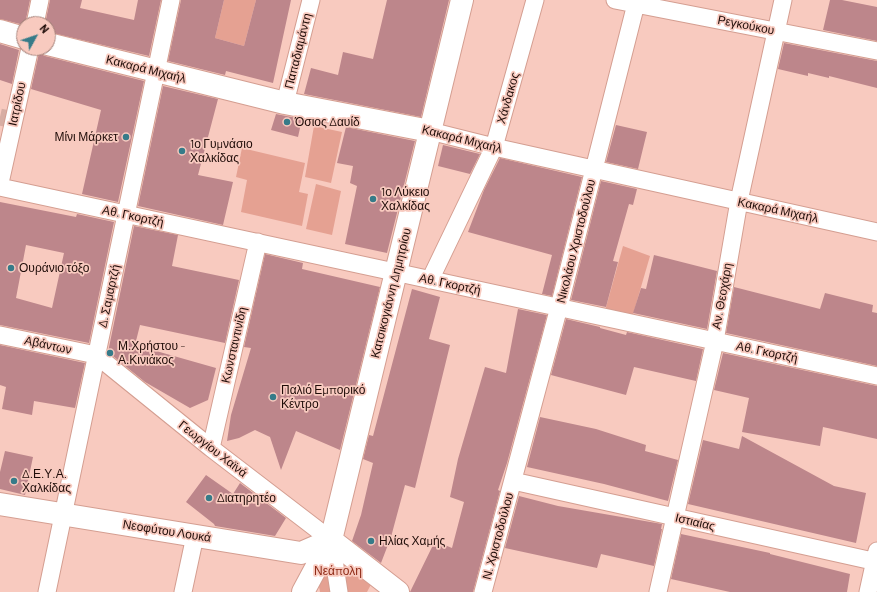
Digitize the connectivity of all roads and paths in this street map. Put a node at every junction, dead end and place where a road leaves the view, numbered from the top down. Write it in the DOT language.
graph roads {
  1 [pos="40,0"];
  2 [pos="171,0"];
  3 [pos="311,0"];
  4 [pos="462,0"];
  5 [pos="535,0"];
  6 [pos="616,0"];
  7 [pos="783,0"];
  8 [pos="637,2"];
  9 [pos="37,16"];
  10 [pos="0,31"];
  11 [pos="776,31"];
  12 [pos="16,36"];
  13 [pos="56,46"];
  14 [pos="877,51"];
  15 [pos="28,56"];
  16 [pos="156,71"];
  17 [pos="285,103"];
  18 [pos="430,131"];
  19 [pos="494,147"];
  20 [pos="594,170"];
  21 [pos="0,183"];
  22 [pos="0,187"];
  23 [pos="739,201"];
  24 [pos="126,214"];
  25 [pos="877,232"];
  26 [pos="258,242"];
  27 [pos="396,272"];
  28 [pos="430,280"];
  29 [pos="558,307"];
  30 [pos="0,335"];
  31 [pos="715,341"];
  32 [pos="96,355"];
  33 [pos="877,376"];
  34 [pos="211,448"];
  35 [pos="513,481"];
  36 [pos="0,504"];
  37 [pos="63,515"];
  38 [pos="676,517"];
  39 [pos="195,536"];
  40 [pos="331,540"];
  41 [pos="876,558"];
  42 [pos="47,592"];
  43 [pos="184,592"];
  44 [pos="303,592"];
  45 [pos="339,592"];
  46 [pos="398,592"];
  47 [pos="483,592"];
  48 [pos="658,592"];
  49 [pos="868,592"];
  1 -- 9 [label="street"];
  2 -- 16 [label="street, Δ. Σαμαρτζή"];
  3 -- 17 [label="street, Παπαδιαμάντη"];
  4 -- 18 [label="main road, Κατσικογιάννη Δημητρίου"];
  5 -- 19 [label="street, Χάνδακος"];
  6 -- 8 [label="street, Ρεγκούκου"];
  7 -- 11 [label="street, Αν. Θεοχάρη"];
  8 -- 11 [label="street, Ρεγκούκου"];
  8 -- 20 [label="street, Νικολάου Χριστοδούλου"];
  10 -- 12 [label="main road"];
  11 -- 14 [label="street, Ρεγκούκου"];
  11 -- 23 [label="street, Αν. Θεοχάρη"];
  13 -- 16 [label="main road, Κακαρά Μιχαήλ"];
  15 -- 21 [label="street, Ιατρίδου"];
  16 -- 17 [label="main road, Κακαρά Μιχαήλ"];
  16 -- 24 [label="street, Δ. Σαμαρτζή"];
  17 -- 18 [label="main road, Κακαρά Μιχαήλ"];
  18 -- 19 [label="street, Κακαρά Μιχαήλ"];
  18 -- 27 [label="main road, Κατσικογιάννη Δημητρίου"];
  19 -- 20 [label="street, Κακαρά Μιχαήλ"];
  19 -- 28 [label="street, Χάνδακος"];
  20 -- 23 [label="street, Κακαρά Μιχαήλ"];
  20 -- 29 [label="street, Νικολάου Χριστοδούλου"];
  22 -- 24 [label="street, Αθ. Γκορτζή"];
  23 -- 25 [label="street, Κακαρά Μιχαήλ"];
  23 -- 31 [label="street, Αν. Θεοχάρη"];
  24 -- 26 [label="street, Αθ. Γκορτζή"];
  24 -- 32 [label="street, Δ. Σαμαρτζή"];
  26 -- 27 [label="street, Αθ. Γκορτζή"];
  26 -- 34 [label="street, Κωνσταντινίδη"];
  27 -- 28 [label="street, Αθ. Γκορτζή"];
  27 -- 40 [label="main road, Κατσικογιάννη Δημητρίου"];
  28 -- 29 [label="street, Αθ. Γκορτζή"];
  29 -- 31 [label="street, Αθ. Γκορτζή"];
  29 -- 35 [label="street, Νικολάου Χριστοδούλου"];
  30 -- 32 [label="street, Αβάντων"];
  31 -- 33 [label="street, Αθ. Γκορτζή"];
  31 -- 38 [label="street, Αν. Θεοχάρη"];
  32 -- 34 [label="street, Γεωργίου Χαϊνά"];
  32 -- 37 [label="street, Δ. Σαμαρτζή"];
  34 -- 40 [label="street, Γεωργίου Χαϊνά"];
  35 -- 38 [label="street, Ιστιαίας"];
  35 -- 47 [label="street, Ν. Χριστοδούλου"];
  36 -- 37 [label="main road, Νεοφύτου Λουκά"];
  37 -- 39 [label="main road, Νεοφύτου Λουκά"];
  37 -- 42 [label="street, Δ. Σαμαρτζή"];
  38 -- 41 [label="street, Ιστιαίας"];
  38 -- 48 [label="street, Αν. Θεοχάρη"];
  39 -- 40 [label="main road, Νεοφύτου Λουκά"];
  39 -- 43 [label="street"];
  40 -- 44 [label="main road, Κατσικογιάννη Δημητρίου"];
  40 -- 45 [label="street"];
  40 -- 46 [label="main road"];
  41 -- 49 [label="street"];
}
